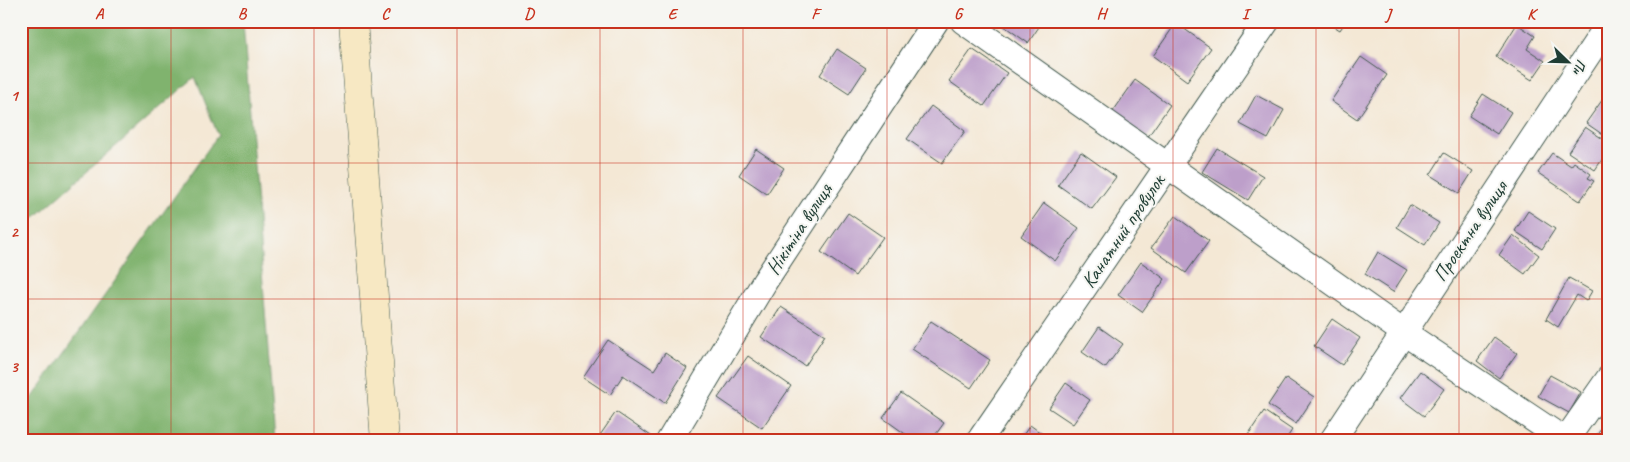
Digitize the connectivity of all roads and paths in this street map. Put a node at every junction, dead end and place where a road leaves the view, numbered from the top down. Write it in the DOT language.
graph roads {
  1 [pos="353,21"];
  2 [pos="936,21"];
  3 [pos="963,21"];
  4 [pos="1267,21"];
  5 [pos="1609,23"];
  6 [pos="1167,167"];
  7 [pos="1403,332"];
  8 [pos="1609,378"];
  9 [pos="385,441"];
  10 [pos="669,441"];
  11 [pos="979,441"];
  12 [pos="1332,441"];
  13 [pos="1566,441"];
  1 -- 9 [label="main road"];
  2 -- 10 [label="street, Нікітіна вулиця"];
  3 -- 6 [label="street"];
  4 -- 6 [label="street, Канатний провулок"];
  5 -- 7 [label="street, Проектна вулиця"];
  6 -- 7 [label="street"];
  6 -- 11 [label="street, Канатний провулок"];
  7 -- 12 [label="street, Проектна вулиця"];
  7 -- 13 [label="street"];
  8 -- 13 [label="street"];
}
